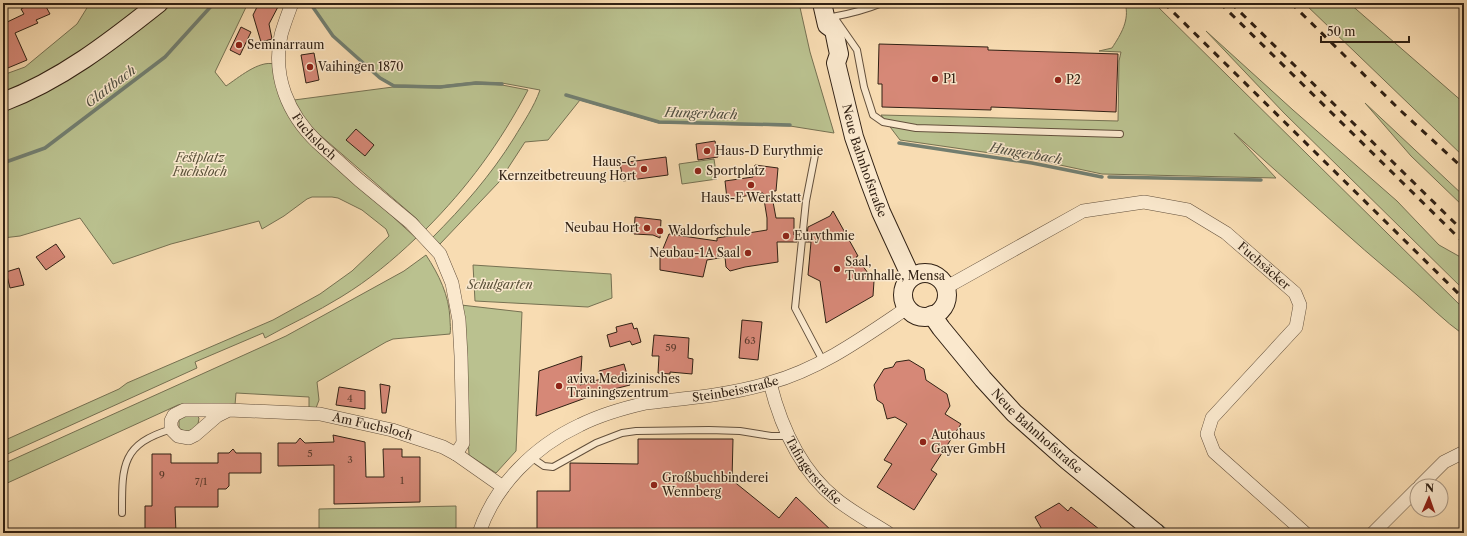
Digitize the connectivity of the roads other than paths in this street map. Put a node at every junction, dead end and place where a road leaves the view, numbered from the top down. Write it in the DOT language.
graph roads {
  1 [pos="158,3"];
  2 [pos="292,3"];
  3 [pos="882,3"];
  4 [pos="871,6"];
  5 [pos="827,16"];
  6 [pos="3,102"];
  7 [pos="1120,134"];
  8 [pos="814,155"];
  9 [pos="911,277"];
  10 [pos="945,288"];
  11 [pos="907,308"];
  12 [pos="932,315"];
  13 [pos="823,361"];
  14 [pos="770,383"];
  15 [pos="229,410"];
  16 [pos="172,428"];
  17 [pos="788,436"];
  18 [pos="1464,452"];
  19 [pos="456,454"];
  20 [pos="531,457"];
  21 [pos="1428,478"];
  22 [pos="502,487"];
  23 [pos="1409,497"];
  24 [pos="122,513"];
  25 [pos="479,533"];
  26 [pos="888,533"];
  27 [pos="1156,533"];
  28 [pos="1305,533"];
  29 [pos="1373,533"];
  1 -- 6 [label="main road"];
  2 -- 19 [label="street, Fuchsloch"];
  3 -- 4 [label="lane"];
  4 -- 5 [label="lane"];
  5 -- 7 [label="lane"];
  5 -- 9 [label="main road, Neue Bahnhofstraße"];
  8 -- 13 [label="lane"];
  9 -- 10 [label="main road"];
  9 -- 11 [label="main road"];
  10 -- 12 [label="main road"];
  10 -- 28 [label="street, Fuchsäcker"];
  11 -- 12 [label="main road"];
  11 -- 13 [label="street, Steinbeisstraße"];
  12 -- 27 [label="main road, Neue Bahnhofstraße"];
  13 -- 14 [label="street, Steinbeisstraße"];
  14 -- 17 [label="street, Tafingerstraße"];
  14 -- 20 [label="street, Steinbeisstraße"];
  15 -- 16 [label="street, Am Fuchsloch"];
  15 -- 16 [label="street"];
  15 -- 19 [label="street, Am Fuchsloch"];
  16 -- 24 [label="lane"];
  17 -- 20 [label="lane"];
  17 -- 26 [label="street, Tafingerstraße"];
  18 -- 21 [label="street"];
  19 -- 22 [label="street, Am Fuchsloch"];
  20 -- 22 [label="street, Steinbeisstraße"];
  22 -- 25 [label="street, Steinbeisstraße"];
  23 -- 29 [label="street"];
}
